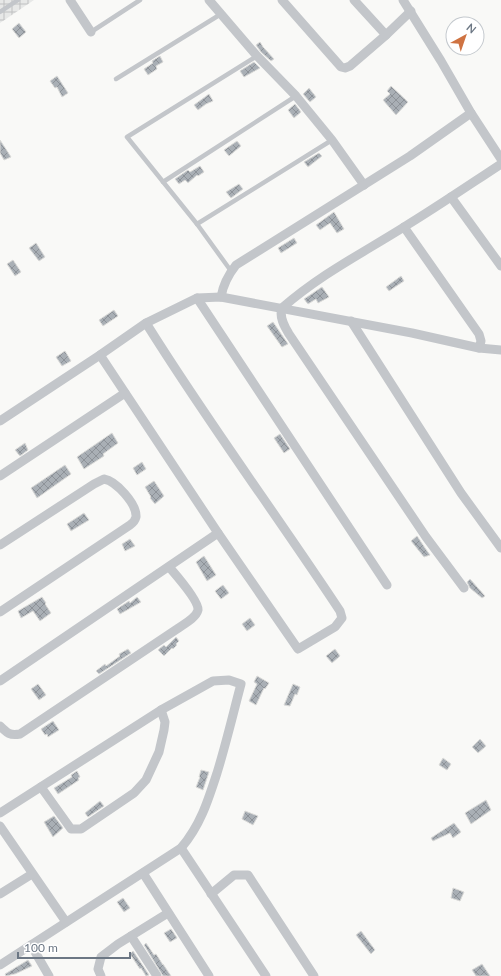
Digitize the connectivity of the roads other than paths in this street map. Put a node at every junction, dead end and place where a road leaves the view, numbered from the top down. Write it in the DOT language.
graph roads {
  1 [pos="18,0"];
  2 [pos="70,0"];
  3 [pos="140,0"];
  4 [pos="209,0"];
  5 [pos="282,0"];
  6 [pos="354,0"];
  7 [pos="402,0"];
  8 [pos="411,11"];
  9 [pos="0,12"];
  10 [pos="221,14"];
  11 [pos="91,32"];
  12 [pos="386,35"];
  13 [pos="257,56"];
  14 [pos="116,79"];
  15 [pos="296,96"];
  16 [pos="471,113"];
  17 [pos="332,140"];
  18 [pos="501,159"];
  19 [pos="501,164"];
  20 [pos="162,182"];
  21 [pos="364,184"];
  22 [pos="450,197"];
  23 [pos="197,224"];
  24 [pos="404,227"];
  25 [pos="501,266"];
  26 [pos="231,272"];
  27 [pos="221,297"];
  28 [pos="197,298"];
  29 [pos="282,308"];
  30 [pos="351,321"];
  31 [pos="146,323"];
  32 [pos="479,348"];
  33 [pos="501,350"];
  34 [pos="100,355"];
  35 [pos="125,393"];
  36 [pos="0,421"];
  37 [pos="0,476"];
  38 [pos="218,534"];
  39 [pos="0,546"];
  40 [pos="501,548"];
  41 [pos="170,568"];
  42 [pos="387,585"];
  43 [pos="464,588"];
  44 [pos="0,612"];
  45 [pos="0,681"];
  46 [pos="161,710"];
  47 [pos="0,726"];
  48 [pos="42,787"];
  49 [pos="0,813"];
  50 [pos="0,826"];
  51 [pos="181,848"];
  52 [pos="143,873"];
  53 [pos="32,874"];
  54 [pos="0,894"];
  55 [pos="211,894"];
  56 [pos="168,914"];
  57 [pos="66,922"];
  58 [pos="131,936"];
  59 [pos="31,945"];
  60 [pos="0,965"];
  61 [pos="49,976"];
  62 [pos="100,976"];
  63 [pos="157,976"];
  64 [pos="209,976"];
  65 [pos="266,976"];
  66 [pos="314,976"];
  1 -- 9 [label="lane"];
  2 -- 11 [label="street"];
  3 -- 11 [label="lane"];
  4 -- 10 [label="street"];
  5 -- 12 [label="street"];
  6 -- 12 [label="street"];
  7 -- 8 [label="street"];
  8 -- 12 [label="street"];
  8 -- 16 [label="street"];
  10 -- 13 [label="street"];
  10 -- 14 [label="lane"];
  13 -- 15 [label="street"];
  13 -- 20 [label="lane"];
  15 -- 17 [label="street"];
  15 -- 20 [label="lane"];
  16 -- 18 [label="street"];
  16 -- 21 [label="street"];
  17 -- 21 [label="street"];
  17 -- 23 [label="lane"];
  19 -- 22 [label="street"];
  20 -- 23 [label="lane"];
  21 -- 26 [label="street"];
  22 -- 24 [label="street"];
  22 -- 25 [label="street"];
  23 -- 26 [label="lane"];
  24 -- 29 [label="street"];
  24 -- 32 [label="street"];
  26 -- 27 [label="street"];
  27 -- 28 [label="street"];
  27 -- 29 [label="street"];
  28 -- 31 [label="street"];
  28 -- 42 [label="street"];
  29 -- 30 [label="street"];
  29 -- 43 [label="street"];
  30 -- 32 [label="street"];
  30 -- 40 [label="street"];
  31 -- 34 [label="street"];
  31 -- 38 [label="street"];
  32 -- 33 [label="street"];
  34 -- 35 [label="street"];
  34 -- 36 [label="street"];
  35 -- 37 [label="street"];
  35 -- 38 [label="street"];
  38 -- 41 [label="street"];
  39 -- 44 [label="street"];
  41 -- 45 [label="street"];
  41 -- 47 [label="street"];
  46 -- 48 [label="street"];
  46 -- 48 [label="street"];
  46 -- 51 [label="street"];
  48 -- 49 [label="street"];
  50 -- 53 [label="street"];
  51 -- 52 [label="street"];
  51 -- 55 [label="street"];
  52 -- 56 [label="street"];
  52 -- 57 [label="street"];
  53 -- 54 [label="street"];
  53 -- 57 [label="street"];
  55 -- 65 [label="street"];
  55 -- 66 [label="street"];
  56 -- 58 [label="street"];
  56 -- 64 [label="street"];
  57 -- 59 [label="street"];
  58 -- 62 [label="street"];
  58 -- 63 [label="street"];
  59 -- 60 [label="street"];
  59 -- 61 [label="street"];
}
